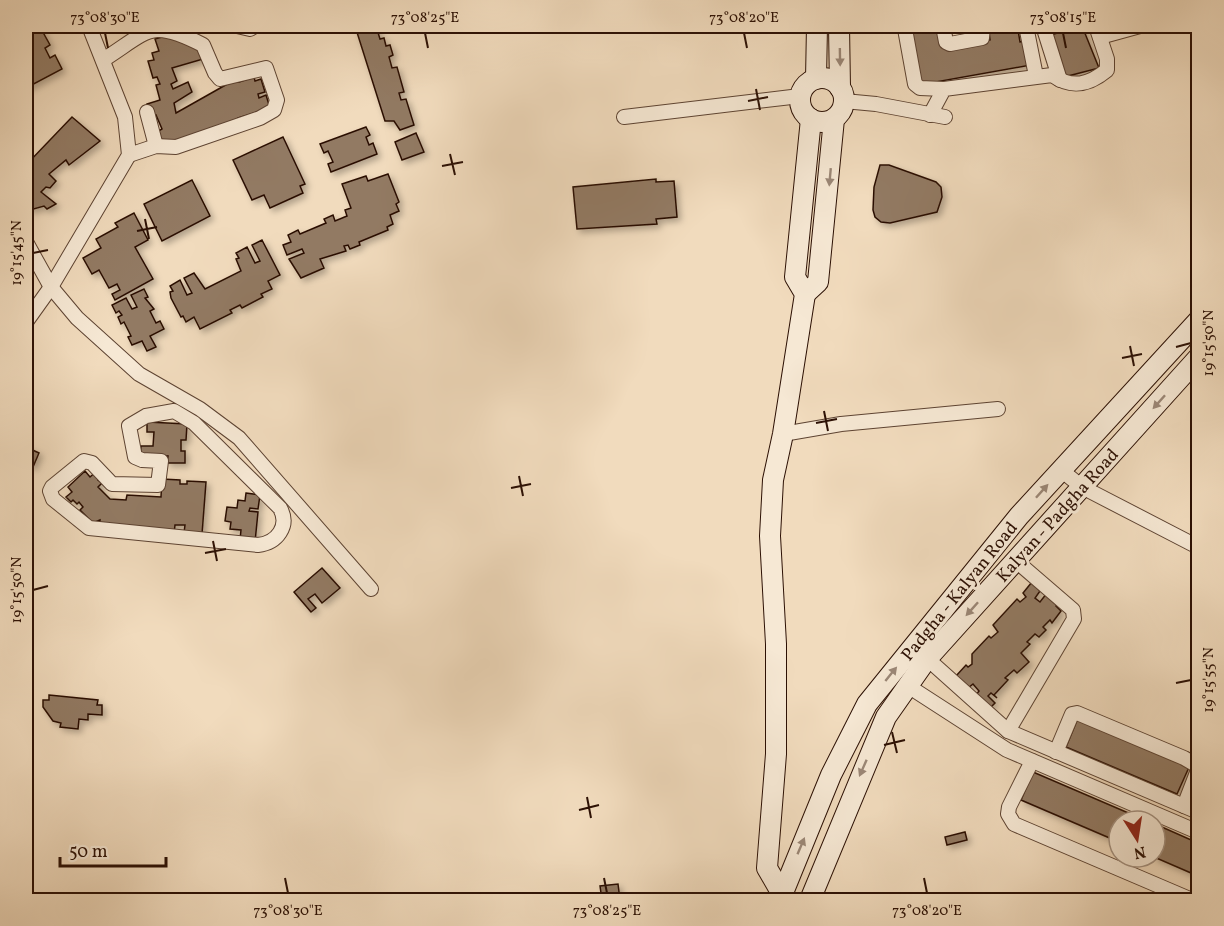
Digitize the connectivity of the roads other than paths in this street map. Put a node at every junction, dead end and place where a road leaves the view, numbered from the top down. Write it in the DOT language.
graph roads {
  1 [pos="89,26"];
  2 [pos="237,26"];
  3 [pos="255,26"];
  4 [pos="817,26"];
  5 [pos="839,26"];
  6 [pos="910,26"];
  7 [pos="943,26"];
  8 [pos="983,26"];
  9 [pos="1026,26"];
  10 [pos="1046,26"];
  11 [pos="1140,26"];
  12 [pos="1098,31"];
  13 [pos="103,60"];
  14 [pos="1036,76"];
  15 [pos="816,79"];
  16 [pos="1060,80"];
  17 [pos="944,89"];
  18 [pos="842,95"];
  19 [pos="800,96"];
  20 [pos="147,112"];
  21 [pos="930,115"];
  22 [pos="624,117"];
  23 [pos="945,117"];
  24 [pos="834,118"];
  25 [pos="811,119"];
  26 [pos="156,146"];
  27 [pos="129,155"];
  28 [pos="26,243"];
  29 [pos="798,249"];
  30 [pos="822,251"];
  31 [pos="51,287"];
  32 [pos="805,294"];
  33 [pos="1198,321"];
  34 [pos="26,322"];
  35 [pos="1198,358"];
  36 [pos="998,408"];
  37 [pos="226,428"];
  38 [pos="783,434"];
  39 [pos="212,442"];
  40 [pos="1061,470"];
  41 [pos="1082,487"];
  42 [pos="292,498"];
  43 [pos="280,508"];
  44 [pos="1019,516"];
  45 [pos="1039,535"];
  46 [pos="1198,546"];
  47 [pos="1015,561"];
  48 [pos="371,589"];
  49 [pos="921,652"];
  50 [pos="908,686"];
  51 [pos="1008,731"];
  52 [pos="1056,752"];
  53 [pos="1032,760"];
  54 [pos="1184,806"];
  55 [pos="1198,812"];
  56 [pos="1198,832"];
  57 [pos="781,897"];
  58 [pos="810,900"];
  59 [pos="1192,900"];
  1 -- 13 [label="street"];
  2 -- 3 [label="street"];
  4 -- 15 [label="main road"];
  5 -- 18 [label="main road, one-way"];
  6 -- 17 [label="street"];
  7 -- 8 [label="street"];
  9 -- 14 [label="street"];
  10 -- 16 [label="street"];
  11 -- 12 [label="street"];
  12 -- 16 [label="street"];
  13 -- 26 [label="street"];
  13 -- 27 [label="street"];
  14 -- 16 [label="street"];
  14 -- 17 [label="street"];
  15 -- 18 [label="main road"];
  15 -- 19 [label="main road"];
  17 -- 21 [label="street"];
  18 -- 21 [label="street"];
  18 -- 24 [label="main road"];
  19 -- 22 [label="street"];
  19 -- 25 [label="main road"];
  20 -- 26 [label="street"];
  21 -- 23 [label="street"];
  24 -- 25 [label="main road"];
  24 -- 30 [label="main road, one-way"];
  25 -- 29 [label="main road"];
  26 -- 27 [label="street"];
  27 -- 31 [label="street"];
  28 -- 31 [label="street"];
  29 -- 30 [label="main road"];
  29 -- 32 [label="main road"];
  30 -- 32 [label="main road"];
  31 -- 34 [label="street"];
  31 -- 37 [label="street"];
  32 -- 38 [label="main road"];
  33 -- 40 [label="main road, Padgha - Kalyan Road"];
  35 -- 41 [label="main road, Kalyan - Padgha Road, one-way"];
  36 -- 38 [label="street"];
  37 -- 39 [label="street"];
  37 -- 42 [label="street"];
  38 -- 57 [label="main road"];
  39 -- 43 [label="street"];
  39 -- 43 [label="street"];
  40 -- 41 [label="street"];
  44 -- 40 [label="main road, Padgha - Kalyan Road, one-way"];
  41 -- 45 [label="main road, Kalyan - Padgha Road"];
  41 -- 46 [label="street"];
  42 -- 43 [label="street"];
  42 -- 48 [label="street"];
  44 -- 45 [label="main road"];
  44 -- 49 [label="main road, Padgha - Kalyan Road"];
  45 -- 47 [label="main road, Kalyan - Padgha Road"];
  47 -- 49 [label="main road, Kalyan - Padgha Road, one-way"];
  47 -- 51 [label="street"];
  49 -- 50 [label="main road, Kalyan - Padgha Road"];
  49 -- 51 [label="street"];
  57 -- 49 [label="main road, Padgha - Kalyan Road, one-way"];
  50 -- 53 [label="street"];
  50 -- 58 [label="main road, Kalyan - Padgha Road, one-way"];
  51 -- 52 [label="street"];
  52 -- 54 [label="street"];
  52 -- 54 [label="street"];
  53 -- 56 [label="street"];
  53 -- 59 [label="street"];
  54 -- 55 [label="street"];
}
